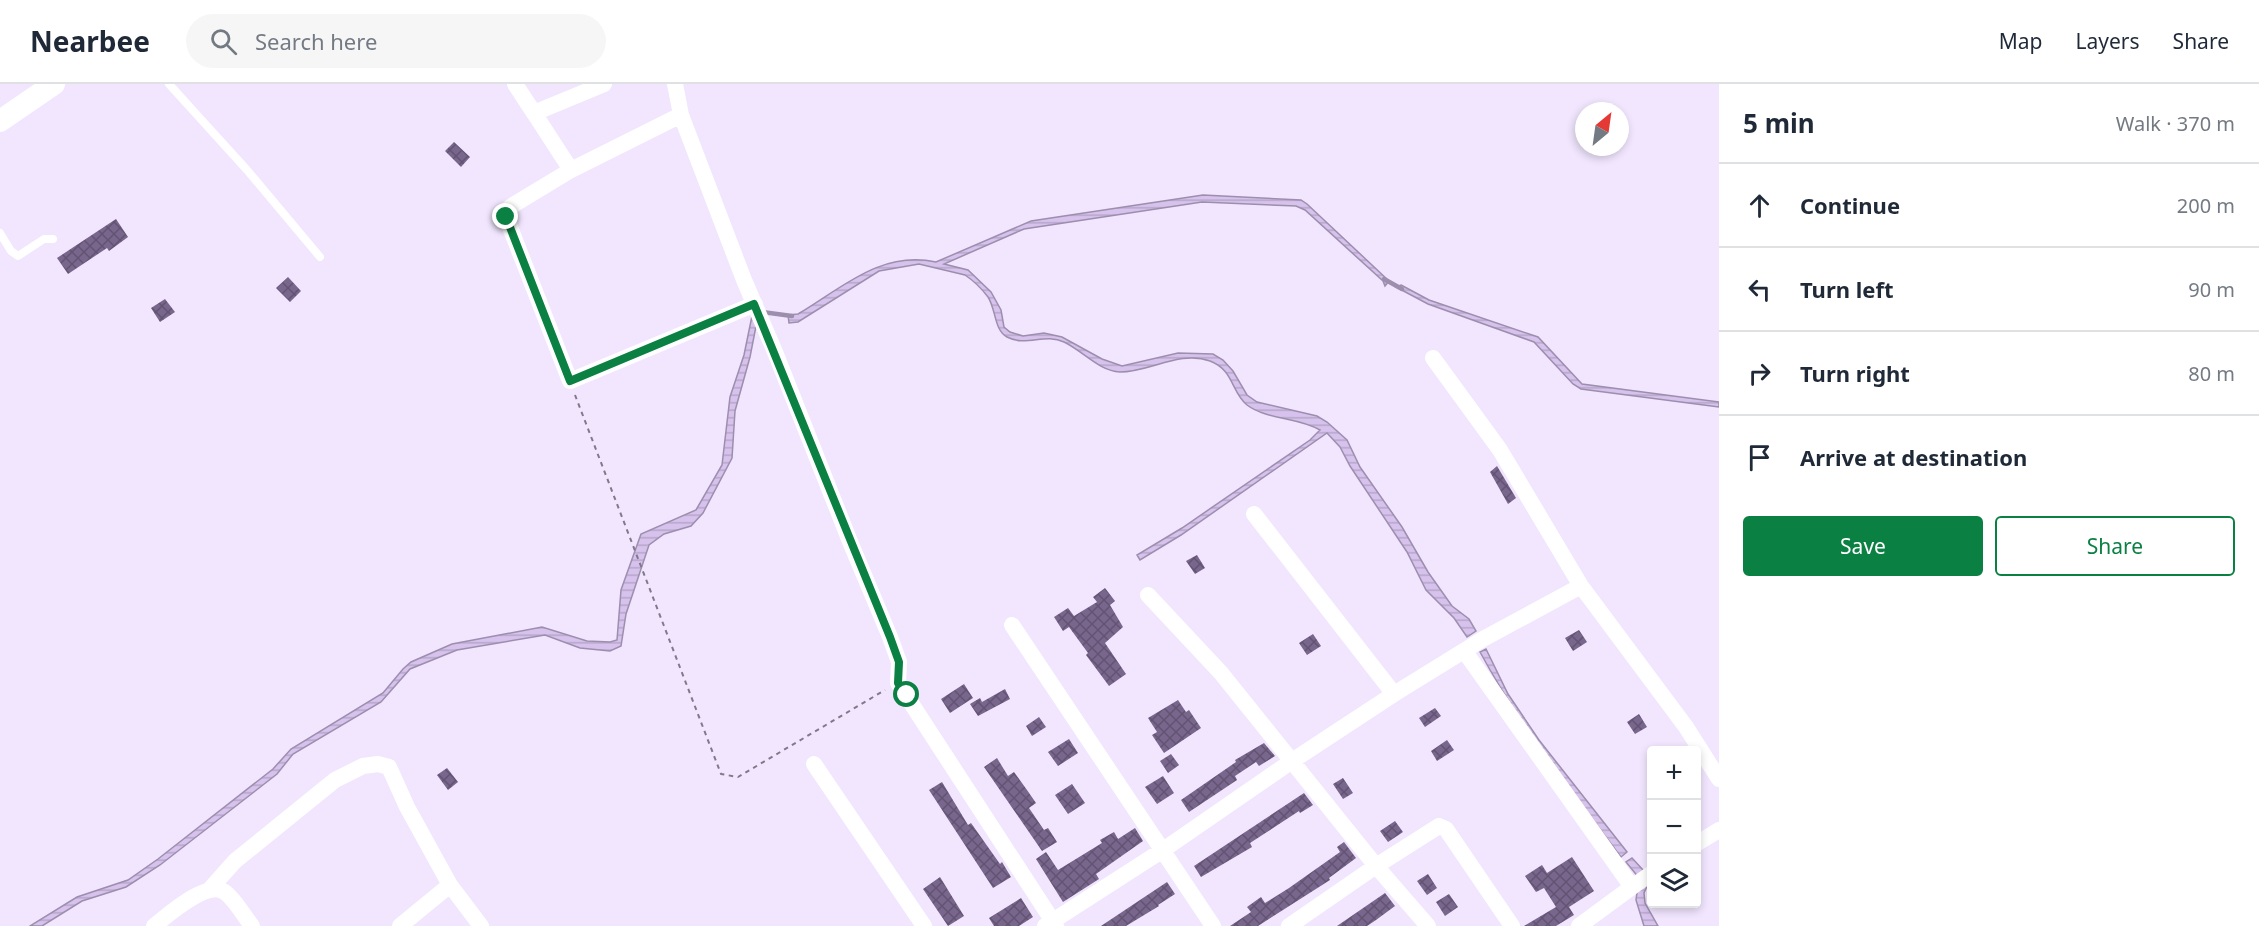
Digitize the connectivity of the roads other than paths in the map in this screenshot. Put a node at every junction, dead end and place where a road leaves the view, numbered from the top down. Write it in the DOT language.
graph roads {
  1 [pos="54,84"];
  2 [pos="169,84"];
  3 [pos="515,84"];
  4 [pos="604,84"];
  5 [pos="675,84"];
  6 [pos="534,113"];
  7 [pos="681,114"];
  8 [pos="0,120"];
  9 [pos="571,170"];
  10 [pos="0,233"];
  11 [pos="53,239"];
  12 [pos="320,257"];
  13 [pos="757,309"];
  14 [pos="1433,358"];
  15 [pos="1254,514"];
  16 [pos="1581,586"];
  17 [pos="1148,595"];
  18 [pos="1012,625"];
  19 [pos="1474,646"];
  20 [pos="1394,694"];
  21 [pos="1292,761"];
  22 [pos="814,764"];
  23 [pos="1719,779"];
  24 [pos="1719,830"];
  25 [pos="1701,841"];
  26 [pos="1163,850"];
  27 [pos="1376,866"];
  28 [pos="1641,880"];
  29 [pos="450,885"];
  30 [pos="210,889"];
  31 [pos="1051,924"];
  32 [pos="154,926"];
  33 [pos="252,926"];
  34 [pos="400,926"];
  35 [pos="481,926"];
  36 [pos="924,926"];
  37 [pos="1214,926"];
  38 [pos="1289,926"];
  39 [pos="1428,926"];
  40 [pos="1512,926"];
  41 [pos="1579,926"];
  1 -- 8 [label="main road"];
  2 -- 12 [label="lane"];
  3 -- 6 [label="street"];
  4 -- 6 [label="street"];
  5 -- 7 [label="street"];
  6 -- 9 [label="street"];
  7 -- 9 [label="street"];
  7 -- 13 [label="street"];
  9 -- 13 [label="street"];
  10 -- 11 [label="lane"];
  13 -- 31 [label="street"];
  14 -- 16 [label="street"];
  15 -- 20 [label="street"];
  16 -- 19 [label="street"];
  16 -- 23 [label="street"];
  17 -- 21 [label="street"];
  18 -- 26 [label="street"];
  19 -- 20 [label="street"];
  19 -- 28 [label="street"];
  20 -- 21 [label="street"];
  21 -- 26 [label="street"];
  21 -- 27 [label="street"];
  22 -- 36 [label="street"];
  24 -- 25 [label="street"];
  26 -- 31 [label="street"];
  26 -- 37 [label="street"];
  27 -- 38 [label="street"];
  27 -- 39 [label="street"];
  27 -- 40 [label="street"];
  28 -- 41 [label="street"];
  29 -- 30 [label="street"];
  29 -- 34 [label="street"];
  29 -- 35 [label="street"];
  30 -- 32 [label="street"];
  30 -- 33 [label="street"];
}
